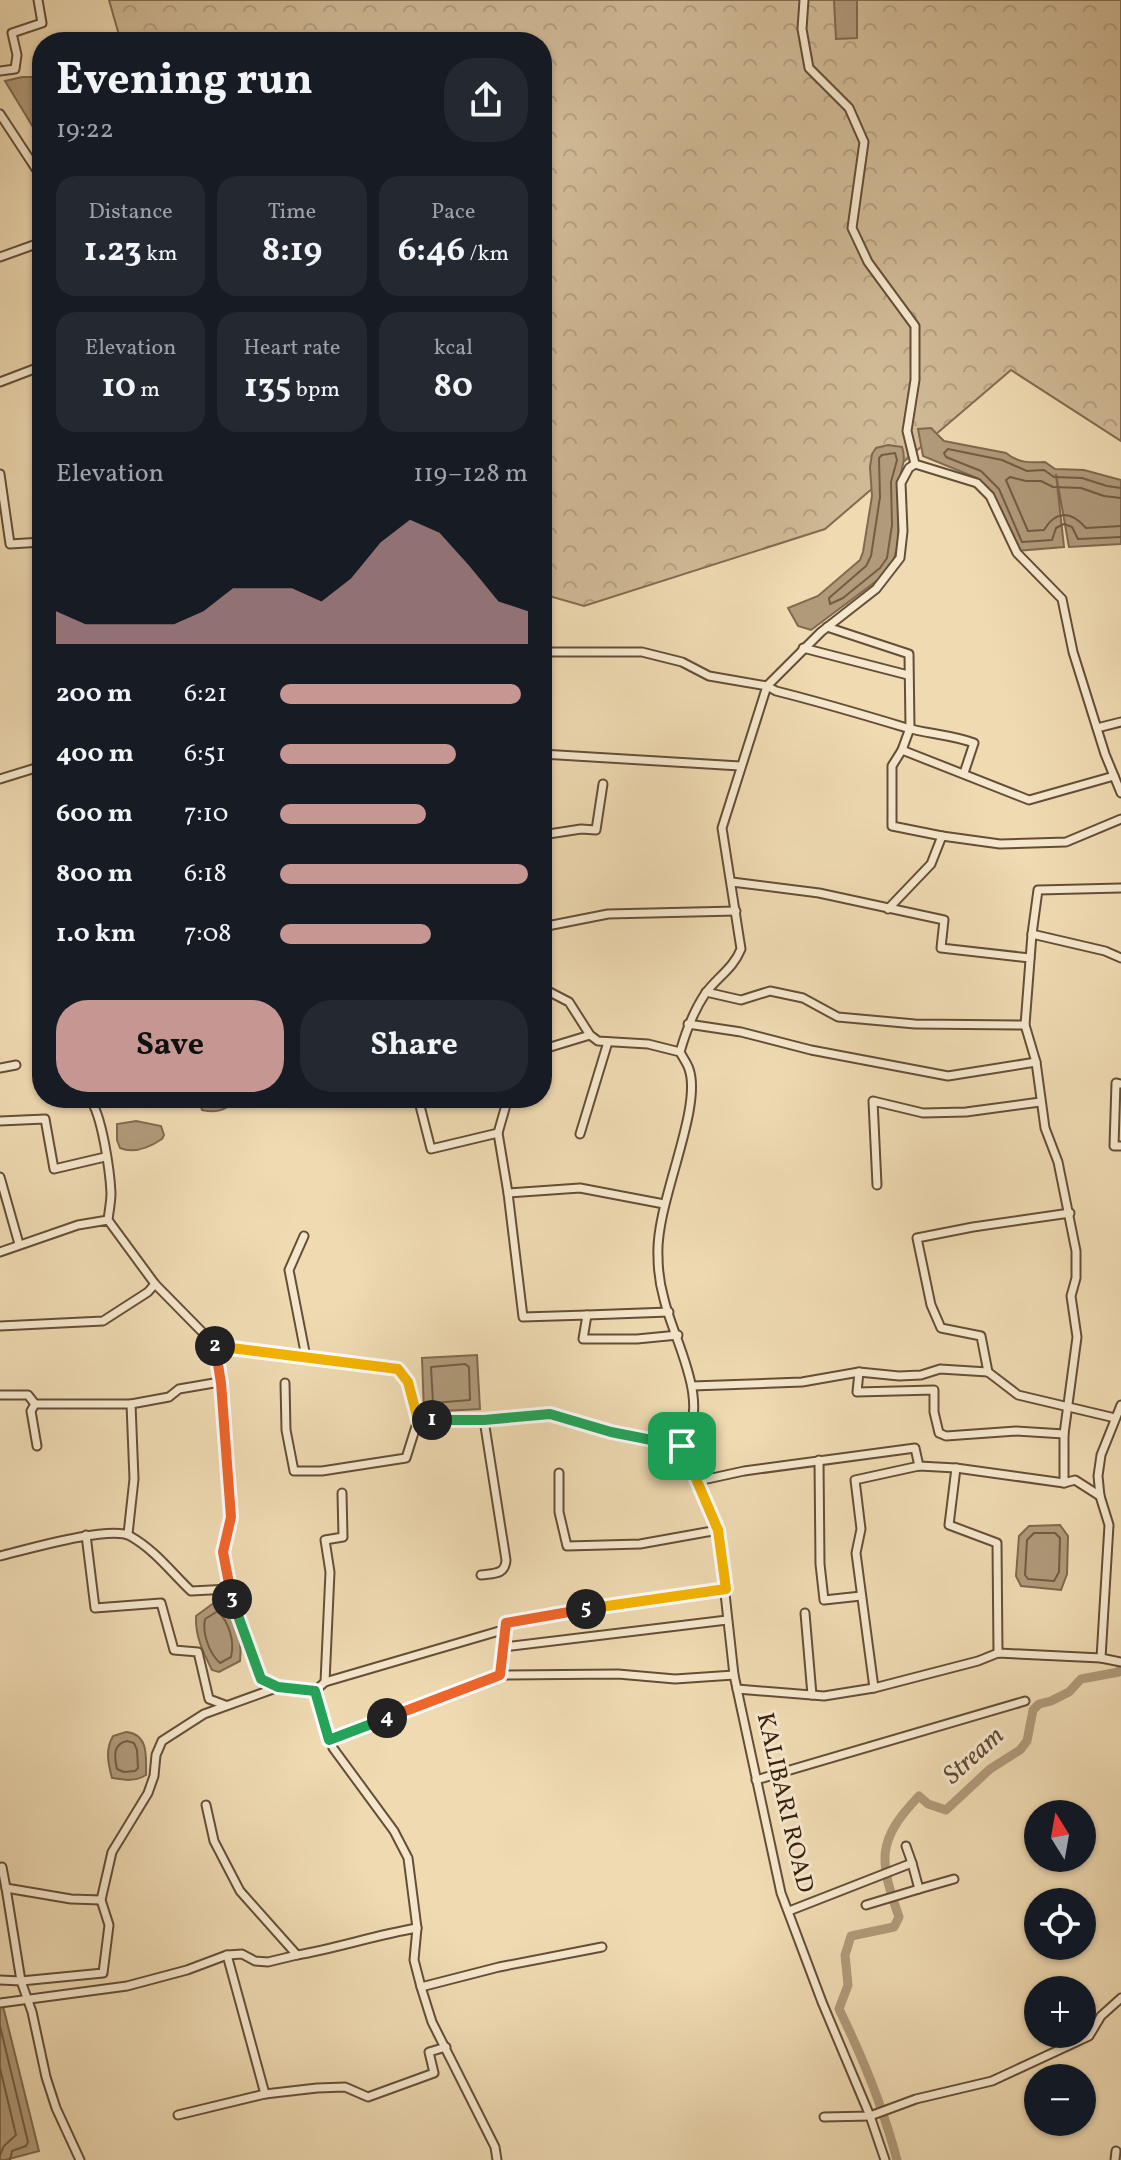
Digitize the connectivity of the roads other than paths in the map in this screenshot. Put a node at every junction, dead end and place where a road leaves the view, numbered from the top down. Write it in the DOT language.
graph roads {
  1 [pos="38,0"];
  2 [pos="804,0"];
  3 [pos="0,71"];
  4 [pos="0,114"];
  5 [pos="32,163"];
  6 [pos="32,246"];
  7 [pos="0,257"];
  8 [pos="32,370"];
  9 [pos="0,382"];
  10 [pos="915,464"];
  11 [pos="0,474"];
  12 [pos="32,543"];
  13 [pos="827,627"];
  14 [pos="803,648"];
  15 [pos="552,652"];
  16 [pos="908,675"];
  17 [pos="767,686"];
  18 [pos="1121,722"];
  19 [pos="910,728"];
  20 [pos="1097,728"];
  21 [pos="902,750"];
  22 [pos="552,755"];
  23 [pos="740,766"];
  24 [pos="32,769"];
  25 [pos="964,773"];
  26 [pos="1114,776"];
  27 [pos="0,779"];
  28 [pos="603,784"];
  29 [pos="1121,793"];
  30 [pos="1121,819"];
  31 [pos="552,833"];
  32 [pos="942,836"];
  33 [pos="732,882"];
  34 [pos="1121,888"];
  35 [pos="888,909"];
  36 [pos="736,911"];
  37 [pos="552,925"];
  38 [pos="1032,934"];
  39 [pos="1030,958"];
  40 [pos="1121,958"];
  41 [pos="706,992"];
  42 [pos="552,993"];
  43 [pos="688,1024"];
  44 [pos="1025,1025"];
  45 [pos="590,1035"];
  46 [pos="608,1042"];
  47 [pos="552,1046"];
  48 [pos="680,1052"];
  49 [pos="1036,1062"];
  50 [pos="16,1065"];
  51 [pos="0,1068"];
  52 [pos="1121,1084"];
  53 [pos="1040,1102"];
  54 [pos="96,1108"];
  55 [pos="421,1108"];
  56 [pos="505,1108"];
  57 [pos="0,1121"];
  58 [pos="498,1133"];
  59 [pos="580,1134"];
  60 [pos="1121,1146"];
  61 [pos="105,1157"];
  62 [pos="0,1177"];
  63 [pos="877,1185"];
  64 [pos="508,1193"];
  65 [pos="664,1204"];
  66 [pos="1070,1213"];
  67 [pos="108,1220"];
  68 [pos="304,1236"];
  69 [pos="19,1244"];
  70 [pos="0,1252"];
  71 [pos="155,1284"];
  72 [pos="669,1312"];
  73 [pos="587,1315"];
  74 [pos="0,1326"];
  75 [pos="678,1335"];
  76 [pos="215,1345"];
  77 [pos="306,1357"];
  78 [pos="859,1372"];
  79 [pos="988,1372"];
  80 [pos="220,1382"];
  81 [pos="285,1383"];
  82 [pos="692,1386"];
  83 [pos="0,1395"];
  84 [pos="35,1404"];
  85 [pos="131,1404"];
  86 [pos="1121,1405"];
  87 [pos="1069,1407"];
  88 [pos="1115,1418"];
  89 [pos="418,1420"];
  90 [pos="484,1420"];
  91 [pos="1064,1434"];
  92 [pos="37,1446"];
  93 [pos="682,1446"];
  94 [pos="819,1460"];
  95 [pos="919,1466"];
  96 [pos="956,1468"];
  97 [pos="559,1473"];
  98 [pos="698,1481"];
  99 [pos="1064,1483"];
  100 [pos="342,1493"];
  101 [pos="1100,1496"];
  102 [pos="718,1530"];
  103 [pos="128,1534"];
  104 [pos="86,1535"];
  105 [pos="0,1556"];
  106 [pos="481,1575"];
  107 [pos="230,1589"];
  108 [pos="726,1589"];
  109 [pos="861,1596"];
  110 [pos="805,1613"];
  111 [pos="727,1620"];
  112 [pos="506,1629"];
  113 [pos="504,1647"];
  114 [pos="998,1653"];
  115 [pos="1101,1658"];
  116 [pos="1117,1661"];
  117 [pos="500,1675"];
  118 [pos="734,1675"];
  119 [pos="325,1682"];
  120 [pos="278,1687"];
  121 [pos="874,1688"];
  122 [pos="737,1689"];
  123 [pos="315,1691"];
  124 [pos="812,1695"];
  125 [pos="1025,1701"];
  126 [pos="225,1705"];
  127 [pos="329,1740"];
  128 [pos="756,1780"];
  129 [pos="206,1805"];
  130 [pos="906,1846"];
  131 [pos="912,1863"];
  132 [pos="2,1867"];
  133 [pos="954,1879"];
  134 [pos="6,1888"];
  135 [pos="919,1889"];
  136 [pos="101,1900"];
  137 [pos="866,1905"];
  138 [pos="789,1911"];
  139 [pos="417,1928"];
  140 [pos="602,1947"];
  141 [pos="227,1955"];
  142 [pos="297,1955"];
  143 [pos="0,1980"];
  144 [pos="21,1981"];
  145 [pos="421,1987"];
  146 [pos="28,1998"];
  147 [pos="1121,1998"];
  148 [pos="0,2003"];
  149 [pos="446,2047"];
  150 [pos="265,2094"];
  151 [pos="178,2115"];
  152 [pos="870,2116"];
  153 [pos="824,2117"];
  154 [pos="80,2160"];
  155 [pos="497,2160"];
  156 [pos="885,2160"];
  1 -- 3 [label="street"];
  2 -- 10 [label="street"];
  4 -- 5 [label="street"];
  6 -- 7 [label="street"];
  8 -- 9 [label="street"];
  10 -- 13 [label="street"];
  10 -- 20 [label="street"];
  11 -- 12 [label="street"];
  13 -- 14 [label="street"];
  13 -- 16 [label="street"];
  14 -- 16 [label="street"];
  14 -- 17 [label="street"];
  15 -- 17 [label="street"];
  16 -- 19 [label="street"];
  17 -- 19 [label="street"];
  17 -- 23 [label="street"];
  18 -- 20 [label="street"];
  19 -- 21 [label="street"];
  19 -- 25 [label="street"];
  20 -- 26 [label="street"];
  21 -- 25 [label="street"];
  21 -- 32 [label="street"];
  22 -- 23 [label="street"];
  23 -- 33 [label="street"];
  24 -- 27 [label="street"];
  25 -- 26 [label="street"];
  26 -- 29 [label="street"];
  28 -- 31 [label="street"];
  30 -- 32 [label="street"];
  32 -- 35 [label="street"];
  33 -- 35 [label="street"];
  33 -- 36 [label="street"];
  34 -- 38 [label="street"];
  35 -- 39 [label="street"];
  36 -- 37 [label="street"];
  36 -- 41 [label="street"];
  38 -- 39 [label="street"];
  38 -- 40 [label="street"];
  39 -- 44 [label="street"];
  41 -- 43 [label="street"];
  41 -- 44 [label="street"];
  42 -- 45 [label="street"];
  43 -- 48 [label="street"];
  43 -- 49 [label="street"];
  44 -- 49 [label="street"];
  45 -- 46 [label="street"];
  45 -- 47 [label="street"];
  46 -- 48 [label="street"];
  46 -- 59 [label="street"];
  48 -- 65 [label="street"];
  49 -- 53 [label="street"];
  50 -- 51 [label="street"];
  52 -- 60 [label="street"];
  53 -- 63 [label="street"];
  53 -- 66 [label="street"];
  54 -- 61 [label="street"];
  55 -- 58 [label="street"];
  56 -- 58 [label="street"];
  57 -- 61 [label="street"];
  58 -- 64 [label="street"];
  61 -- 67 [label="street"];
  62 -- 69 [label="street"];
  64 -- 65 [label="street"];
  64 -- 73 [label="street"];
  65 -- 72 [label="street"];
  66 -- 79 [label="street"];
  66 -- 87 [label="street"];
  67 -- 69 [label="street"];
  67 -- 71 [label="street"];
  68 -- 77 [label="street"];
  69 -- 70 [label="street"];
  71 -- 74 [label="street"];
  71 -- 76 [label="street"];
  72 -- 73 [label="street"];
  72 -- 75 [label="street"];
  73 -- 75 [label="street"];
  75 -- 82 [label="street"];
  76 -- 77 [label="street"];
  76 -- 80 [label="street"];
  77 -- 89 [label="street"];
  78 -- 79 [label="street"];
  78 -- 82 [label="street"];
  78 -- 91 [label="street"];
  79 -- 87 [label="street"];
  80 -- 85 [label="street"];
  80 -- 107 [label="street"];
  81 -- 89 [label="street"];
  82 -- 93 [label="street"];
  83 -- 84 [label="street"];
  84 -- 85 [label="street"];
  84 -- 92 [label="street"];
  85 -- 103 [label="street"];
  86 -- 88 [label="street"];
  87 -- 88 [label="street"];
  87 -- 91 [label="street"];
  88 -- 101 [label="street"];
  89 -- 90 [label="street"];
  90 -- 93 [label="street"];
  90 -- 106 [label="street"];
  91 -- 99 [label="street"];
  93 -- 98 [label="street, KALIBARI ROAD"];
  94 -- 95 [label="street"];
  94 -- 98 [label="street"];
  94 -- 109 [label="street"];
  95 -- 96 [label="street"];
  95 -- 109 [label="street"];
  96 -- 99 [label="street"];
  96 -- 114 [label="street"];
  97 -- 102 [label="street"];
  98 -- 102 [label="street, KALIBARI ROAD"];
  99 -- 101 [label="street"];
  100 -- 119 [label="street"];
  101 -- 115 [label="street"];
  102 -- 108 [label="street, KALIBARI ROAD"];
  103 -- 104 [label="street"];
  103 -- 107 [label="street"];
  104 -- 105 [label="street"];
  104 -- 126 [label="street"];
  107 -- 120 [label="street"];
  108 -- 111 [label="street, KALIBARI ROAD"];
  108 -- 112 [label="street"];
  109 -- 121 [label="street"];
  110 -- 124 [label="street"];
  111 -- 113 [label="street"];
  111 -- 118 [label="street, KALIBARI ROAD"];
  112 -- 113 [label="street"];
  112 -- 119 [label="street"];
  113 -- 117 [label="street"];
  114 -- 115 [label="street"];
  114 -- 121 [label="street"];
  115 -- 116 [label="street"];
  117 -- 118 [label="street"];
  117 -- 127 [label="street"];
  118 -- 122 [label="street, KALIBARI ROAD"];
  119 -- 123 [label="street"];
  120 -- 123 [label="street"];
  120 -- 126 [label="street"];
  121 -- 124 [label="street"];
  122 -- 124 [label="street"];
  122 -- 128 [label="street, KALIBARI ROAD"];
  123 -- 127 [label="street"];
  125 -- 128 [label="street"];
  126 -- 136 [label="street"];
  127 -- 139 [label="street"];
  128 -- 138 [label="street, KALIBARI ROAD"];
  129 -- 142 [label="street"];
  130 -- 131 [label="street"];
  131 -- 135 [label="street"];
  131 -- 138 [label="street"];
  132 -- 134 [label="street"];
  133 -- 135 [label="street"];
  134 -- 136 [label="street"];
  134 -- 144 [label="street"];
  135 -- 137 [label="street"];
  136 -- 144 [label="street"];
  138 -- 152 [label="street, KALIBARI ROAD"];
  139 -- 142 [label="street"];
  139 -- 145 [label="street"];
  140 -- 145 [label="street"];
  141 -- 142 [label="street"];
  141 -- 146 [label="street"];
  141 -- 150 [label="street"];
  143 -- 144 [label="street"];
  144 -- 146 [label="street"];
  145 -- 149 [label="street"];
  146 -- 148 [label="street"];
  146 -- 154 [label="street"];
  147 -- 152 [label="street"];
  149 -- 150 [label="street"];
  149 -- 155 [label="street"];
  150 -- 151 [label="street"];
  152 -- 153 [label="street"];
  152 -- 156 [label="street, KALIBARI ROAD"];
}
